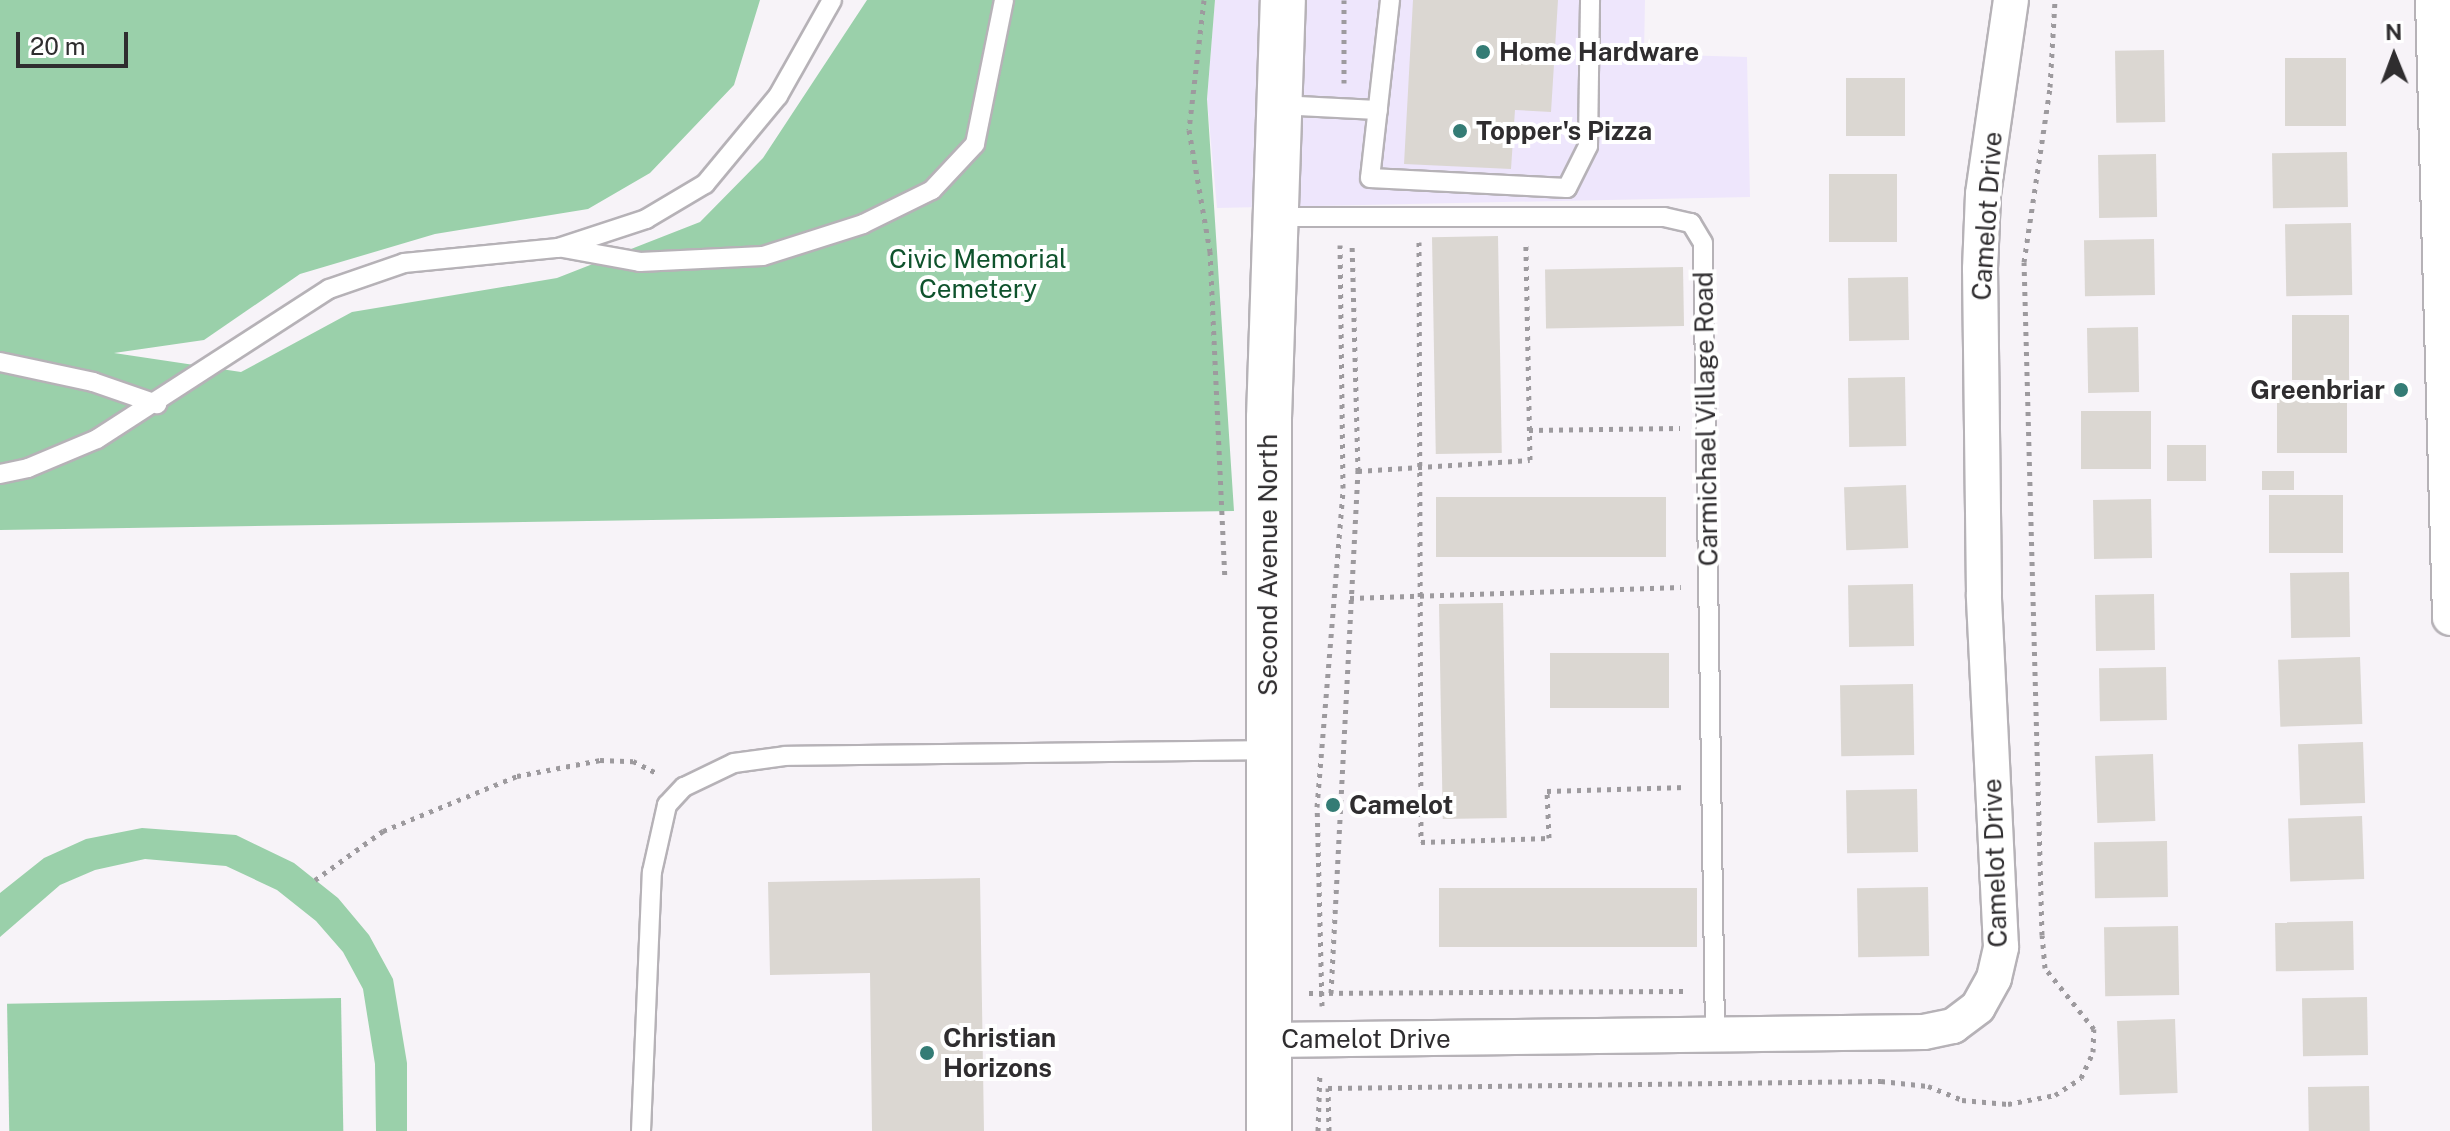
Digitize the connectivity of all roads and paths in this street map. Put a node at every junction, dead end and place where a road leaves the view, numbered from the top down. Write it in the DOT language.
graph roads {
  1 [pos="832,0"];
  2 [pos="1004,0"];
  3 [pos="1204,0"];
  4 [pos="1283,0"];
  5 [pos="1344,0"];
  6 [pos="1390,0"];
  7 [pos="1590,0"];
  8 [pos="2011,0"];
  9 [pos="2055,0"];
  10 [pos="2433,0"];
  11 [pos="1278,105"];
  12 [pos="1344,108"];
  13 [pos="1378,110"];
  14 [pos="1276,217"];
  15 [pos="1419,217"];
  16 [pos="1525,217"];
  17 [pos="1345,218"];
  18 [pos="558,248"];
  19 [pos="0,362"];
  20 [pos="157,404"];
  21 [pos="1706,428"];
  22 [pos="1529,430"];
  23 [pos="2448,447"];
  24 [pos="1421,463"];
  25 [pos="1358,471"];
  26 [pos="0,474"];
  27 [pos="1708,586"];
  28 [pos="1421,593"];
  29 [pos="1226,594"];
  30 [pos="1350,598"];
  31 [pos="2450,618"];
  32 [pos="1267,750"];
  33 [pos="1712,786"];
  34 [pos="684,787"];
  35 [pos="315,880"];
  36 [pos="1714,991"];
  37 [pos="1323,993"];
  38 [pos="1331,993"];
  39 [pos="1268,994"];
  40 [pos="1715,1034"];
  41 [pos="1268,1040"];
  42 [pos="1321,1040"];
  43 [pos="641,1131"];
  44 [pos="1269,1131"];
  45 [pos="1318,1131"];
  46 [pos="1329,1131"];
  1 -- 18 [label="lane"];
  2 -- 18 [label="lane"];
  3 -- 29 [label="path"];
  4 -- 11 [label="main road, Second Avenue North"];
  5 -- 12 [label="path"];
  6 -- 13 [label="lane"];
  7 -- 13 [label="lane"];
  8 -- 40 [label="street, Camelot Drive"];
  9 -- 46 [label="path"];
  10 -- 23 [label="street"];
  11 -- 12 [label="lane"];
  11 -- 14 [label="main road, Second Avenue North"];
  12 -- 13 [label="lane"];
  14 -- 17 [label="lane, Carmichael Village Road"];
  14 -- 32 [label="main road, Second Avenue North"];
  15 -- 16 [label="lane, Carmichael Village Road"];
  15 -- 17 [label="lane, Carmichael Village Road"];
  15 -- 24 [label="path"];
  16 -- 21 [label="lane, Carmichael Village Road"];
  16 -- 22 [label="path"];
  17 -- 25 [label="path"];
  17 -- 37 [label="path"];
  18 -- 20 [label="lane"];
  19 -- 20 [label="lane"];
  20 -- 26 [label="lane"];
  21 -- 22 [label="path"];
  21 -- 27 [label="lane, Carmichael Village Road"];
  22 -- 24 [label="path"];
  23 -- 31 [label="street"];
  24 -- 25 [label="path"];
  24 -- 28 [label="path"];
  25 -- 30 [label="path"];
  27 -- 28 [label="path"];
  27 -- 33 [label="lane, Carmichael Village Road"];
  28 -- 30 [label="path"];
  28 -- 33 [label="path"];
  30 -- 38 [label="path"];
  32 -- 34 [label="lane"];
  32 -- 39 [label="main road, Second Avenue North"];
  33 -- 36 [label="lane, Carmichael Village Road"];
  34 -- 35 [label="path"];
  34 -- 43 [label="lane"];
  36 -- 38 [label="path"];
  36 -- 40 [label="lane, Carmichael Village Road"];
  37 -- 38 [label="path"];
  37 -- 39 [label="path"];
  37 -- 42 [label="path"];
  39 -- 41 [label="main road, Second Avenue North"];
  40 -- 42 [label="street, Camelot Drive"];
  41 -- 42 [label="street, Camelot Drive"];
  41 -- 44 [label="main road, Second Avenue North"];
  42 -- 45 [label="path"];
}
